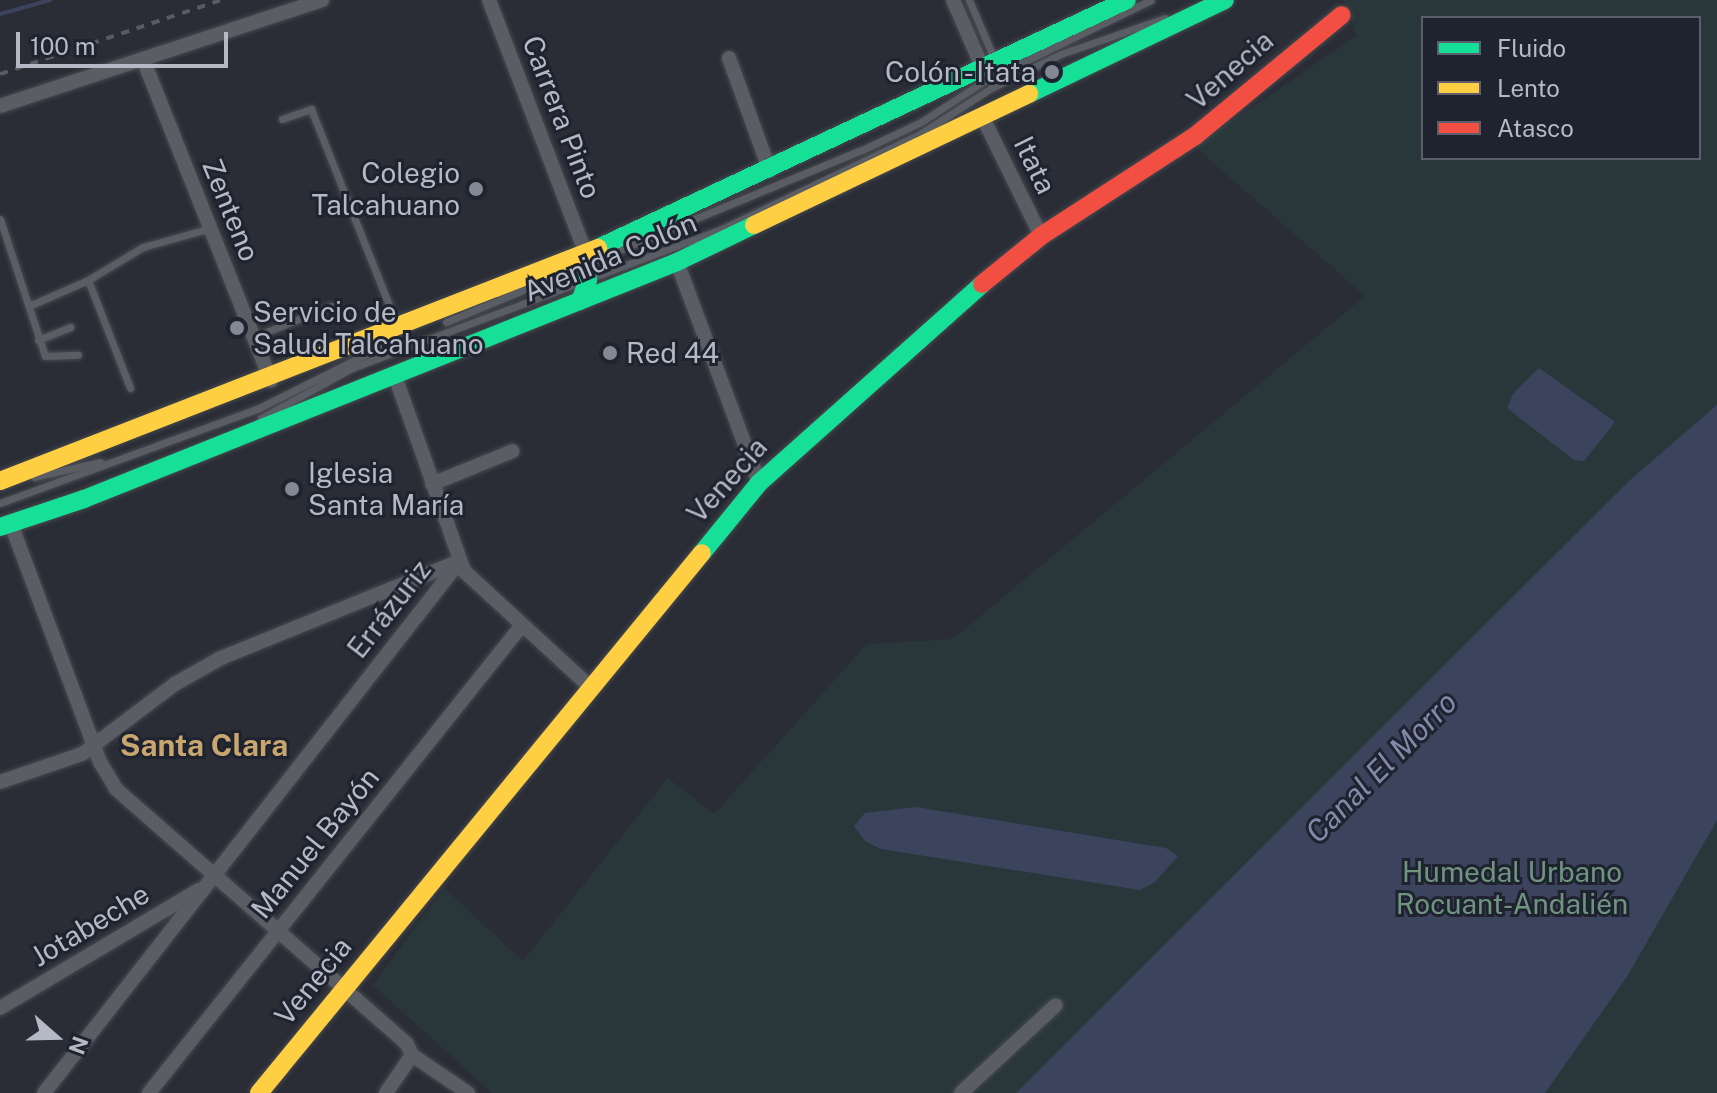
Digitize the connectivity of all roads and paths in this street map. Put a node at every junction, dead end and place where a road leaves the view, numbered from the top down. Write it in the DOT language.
graph roads {
  1 [pos="322,0"];
  2 [pos="489,0"];
  3 [pos="953,0"];
  4 [pos="969,0"];
  5 [pos="1127,0"];
  6 [pos="1151,0"];
  7 [pos="1202,0"];
  8 [pos="1225,0"];
  9 [pos="1342,15"];
  10 [pos="729,58"];
  11 [pos="143,59"];
  12 [pos="989,66"];
  13 [pos="0,106"];
  14 [pos="982,116"];
  15 [pos="282,119"];
  16 [pos="770,171"];
  17 [pos="0,219"];
  18 [pos="211,228"];
  19 [pos="1041,236"];
  20 [pos="677,262"];
  21 [pos="587,266"];
  22 [pos="88,280"];
  23 [pos="580,301"];
  24 [pos="29,306"];
  25 [pos="331,306"];
  26 [pos="71,327"];
  27 [pos="399,330"];
  28 [pos="254,337"];
  29 [pos="38,340"];
  30 [pos="78,355"];
  31 [pos="395,376"];
  32 [pos="271,380"];
  33 [pos="130,388"];
  34 [pos="513,451"];
  35 [pos="129,454"];
  36 [pos="175,463"];
  37 [pos="0,481"];
  38 [pos="759,483"];
  39 [pos="432,484"];
  40 [pos="0,503"];
  41 [pos="4,525"];
  42 [pos="460,561"];
  43 [pos="522,625"];
  44 [pos="588,685"];
  45 [pos="94,746"];
  46 [pos="0,782"];
  47 [pos="209,881"];
  48 [pos="276,932"];
  49 [pos="341,990"];
  50 [pos="1056,1005"];
  51 [pos="0,1008"];
  52 [pos="412,1055"];
  53 [pos="44,1093"];
  54 [pos="149,1093"];
  55 [pos="259,1093"];
  56 [pos="386,1093"];
  57 [pos="468,1093"];
  58 [pos="961,1093"];
  1 -- 11 [label="street"];
  2 -- 21 [label="street, Carrera Pinto"];
  3 -- 12 [label="street"];
  4 -- 12 [label="lane"];
  5 -- 12 [label="main road, Avenida Colón"];
  6 -- 21 [label="lane"];
  7 -- 21 [label="lane"];
  8 -- 14 [label="main road, Avenida Colón"];
  9 -- 19 [label="main road, Venecia"];
  10 -- 16 [label="street"];
  11 -- 13 [label="street"];
  11 -- 18 [label="street, Zenteno"];
  12 -- 16 [label="main road, Avenida Colón"];
  14 -- 19 [label="street, Itata"];
  14 -- 20 [label="main road, Avenida Colón"];
  15 -- 27 [label="lane"];
  16 -- 21 [label="main road, Avenida Colón"];
  17 -- 24 [label="lane"];
  18 -- 22 [label="lane"];
  18 -- 28 [label="street, Zenteno"];
  19 -- 38 [label="main road, Venecia"];
  20 -- 23 [label="main road, Avenida Colón"];
  20 -- 38 [label="street"];
  21 -- 23 [label="main road"];
  21 -- 27 [label="main road, Avenida Colón"];
  21 -- 35 [label="lane"];
  21 -- 36 [label="lane"];
  22 -- 24 [label="lane"];
  22 -- 33 [label="lane"];
  23 -- 31 [label="main road, Avenida Colón"];
  24 -- 29 [label="lane"];
  25 -- 28 [label="lane"];
  26 -- 29 [label="lane"];
  27 -- 32 [label="main road, Avenida Colón"];
  28 -- 32 [label="street, Zenteno"];
  29 -- 30 [label="lane"];
  31 -- 36 [label="main road, Avenida Colón"];
  31 -- 39 [label="street"];
  32 -- 37 [label="main road, Avenida Colón"];
  34 -- 39 [label="street"];
  35 -- 37 [label="lane"];
  35 -- 40 [label="lane"];
  36 -- 41 [label="main road, Avenida Colón"];
  38 -- 44 [label="main road, Venecia"];
  39 -- 42 [label="street"];
  41 -- 45 [label="street"];
  42 -- 43 [label="street"];
  42 -- 45 [label="street, Errázuriz"];
  42 -- 47 [label="street, Errázuriz"];
  43 -- 44 [label="street"];
  43 -- 48 [label="street, Manuel Bayón"];
  44 -- 49 [label="main road, Venecia"];
  45 -- 46 [label="street, Errázuriz"];
  45 -- 47 [label="street"];
  47 -- 48 [label="street"];
  47 -- 51 [label="street, Jotabeche"];
  47 -- 53 [label="street, Errázuriz"];
  48 -- 49 [label="street"];
  48 -- 54 [label="street, Manuel Bayón"];
  49 -- 52 [label="street"];
  49 -- 55 [label="main road, Venecia"];
  50 -- 58 [label="street"];
  52 -- 56 [label="street"];
  52 -- 57 [label="street"];
}
